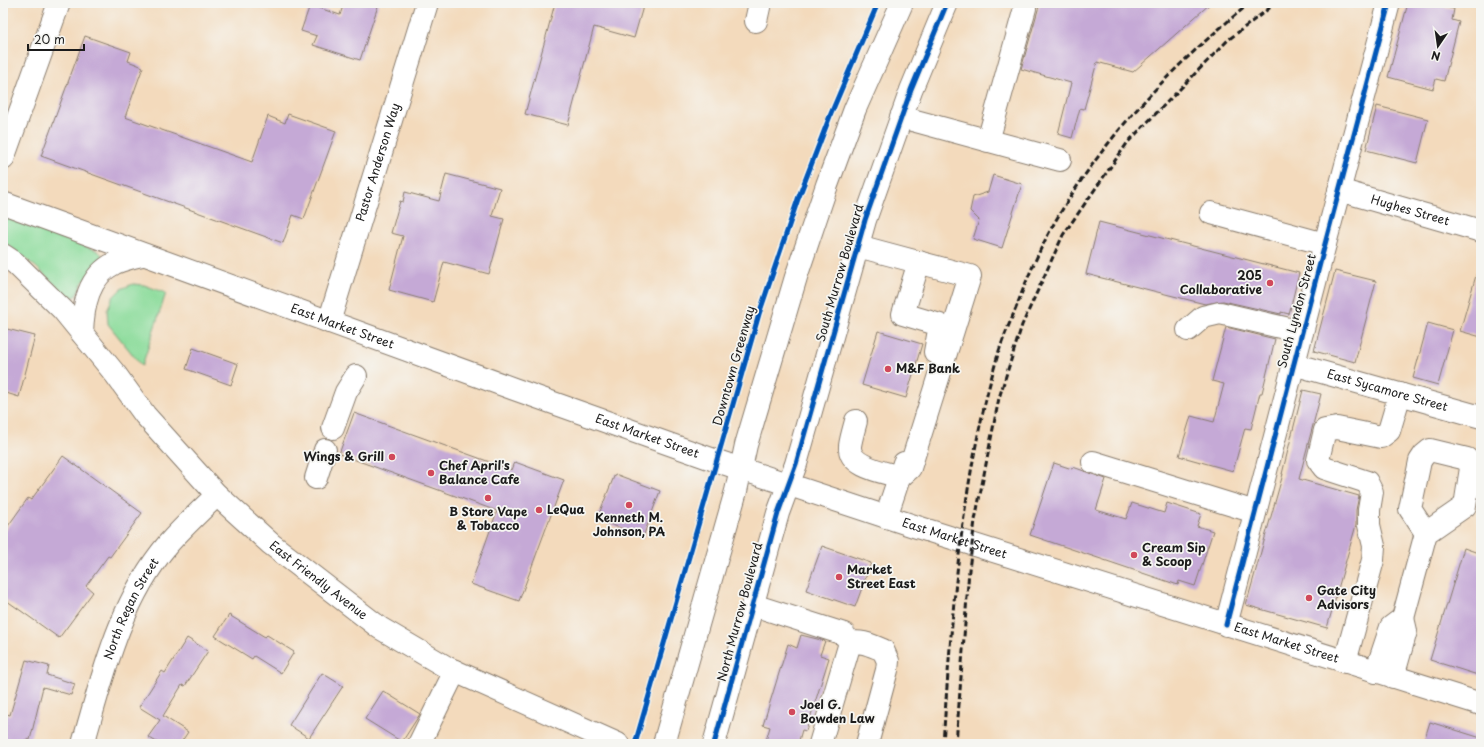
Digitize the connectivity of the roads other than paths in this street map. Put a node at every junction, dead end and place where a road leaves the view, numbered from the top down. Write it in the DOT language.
graph roads {
  1 [pos="60,3"];
  2 [pos="427,3"];
  3 [pos="902,3"];
  4 [pos="947,3"];
  5 [pos="1024,3"];
  6 [pos="1389,3"];
  7 [pos="901,117"];
  8 [pos="988,141"];
  9 [pos="3,159"];
  10 [pos="1060,160"];
  11 [pos="1339,190"];
  12 [pos="3,204"];
  13 [pos="1211,213"];
  14 [pos="1481,231"];
  15 [pos="1325,244"];
  16 [pos="858,246"];
  17 [pos="3,255"];
  18 [pos="142,255"];
  19 [pos="919,262"];
  20 [pos="329,322"];
  21 [pos="1188,330"];
  22 [pos="1302,332"];
  23 [pos="82,333"];
  24 [pos="1293,364"];
  25 [pos="356,376"];
  26 [pos="1400,394"];
  27 [pos="1481,417"];
  28 [pos="856,421"];
  29 [pos="333,428"];
  30 [pos="325,450"];
  31 [pos="1093,462"];
  32 [pos="741,469"];
  33 [pos="900,477"];
  34 [pos="316,478"];
  35 [pos="788,485"];
  36 [pos="217,495"];
  37 [pos="1255,512"];
  38 [pos="886,516"];
  39 [pos="1426,532"];
  40 [pos="753,605"];
  41 [pos="1226,625"];
  42 [pos="850,642"];
  43 [pos="1345,662"];
  44 [pos="455,671"];
  45 [pos="1385,674"];
  46 [pos="1481,704"];
  47 [pos="83,744"];
  48 [pos="419,744"];
  49 [pos="618,744"];
  50 [pos="664,744"];
  51 [pos="714,744"];
  52 [pos="820,744"];
  53 [pos="867,744"];
  1 -- 9 [label="main road"];
  2 -- 20 [label="main road, Pastor Anderson Way"];
  3 -- 32 [label="main road"];
  4 -- 7 [label="main road, South Murrow Boulevard"];
  5 -- 8 [label="main road"];
  6 -- 11 [label="main road, South Lyndon Street"];
  7 -- 8 [label="main road"];
  7 -- 16 [label="main road, South Murrow Boulevard"];
  8 -- 10 [label="main road"];
  11 -- 14 [label="main road, Hughes Street"];
  11 -- 15 [label="main road, South Lyndon Street"];
  12 -- 18 [label="main road, East Market Street"];
  13 -- 15 [label="main road"];
  15 -- 22 [label="main road, South Lyndon Street"];
  16 -- 19 [label="main road"];
  16 -- 35 [label="main road, South Murrow Boulevard"];
  17 -- 23 [label="main road"];
  18 -- 20 [label="main road, East Market Street"];
  18 -- 23 [label="main road"];
  19 -- 33 [label="main road"];
  19 -- 33 [label="main road"];
  20 -- 32 [label="main road, East Market Street"];
  21 -- 22 [label="main road"];
  22 -- 24 [label="main road, South Lyndon Street"];
  23 -- 36 [label="main road, East Friendly Avenue"];
  24 -- 26 [label="main road, East Sycamore Street"];
  24 -- 37 [label="main road, South Lyndon Street"];
  25 -- 29 [label="main road"];
  26 -- 27 [label="main road, East Sycamore Street"];
  26 -- 43 [label="main road"];
  28 -- 33 [label="main road"];
  30 -- 34 [label="main road"];
  31 -- 37 [label="main road"];
  32 -- 35 [label="main road, East Market Street"];
  32 -- 50 [label="main road"];
  33 -- 38 [label="main road"];
  35 -- 38 [label="main road, East Market Street"];
  35 -- 40 [label="main road, North Murrow Boulevard"];
  36 -- 44 [label="main road, East Friendly Avenue"];
  36 -- 47 [label="main road, North Regan Street"];
  37 -- 41 [label="main road, South Lyndon Street"];
  38 -- 41 [label="main road, East Market Street"];
  39 -- 45 [label="main road"];
  40 -- 42 [label="main road"];
  40 -- 51 [label="main road, North Murrow Boulevard"];
  41 -- 43 [label="main road, East Market Street"];
  42 -- 52 [label="main road"];
  42 -- 53 [label="main road"];
  43 -- 45 [label="main road, East Market Street"];
  44 -- 48 [label="main road"];
  44 -- 49 [label="main road, East Friendly Avenue"];
  45 -- 46 [label="main road, East Market Street"];
}
